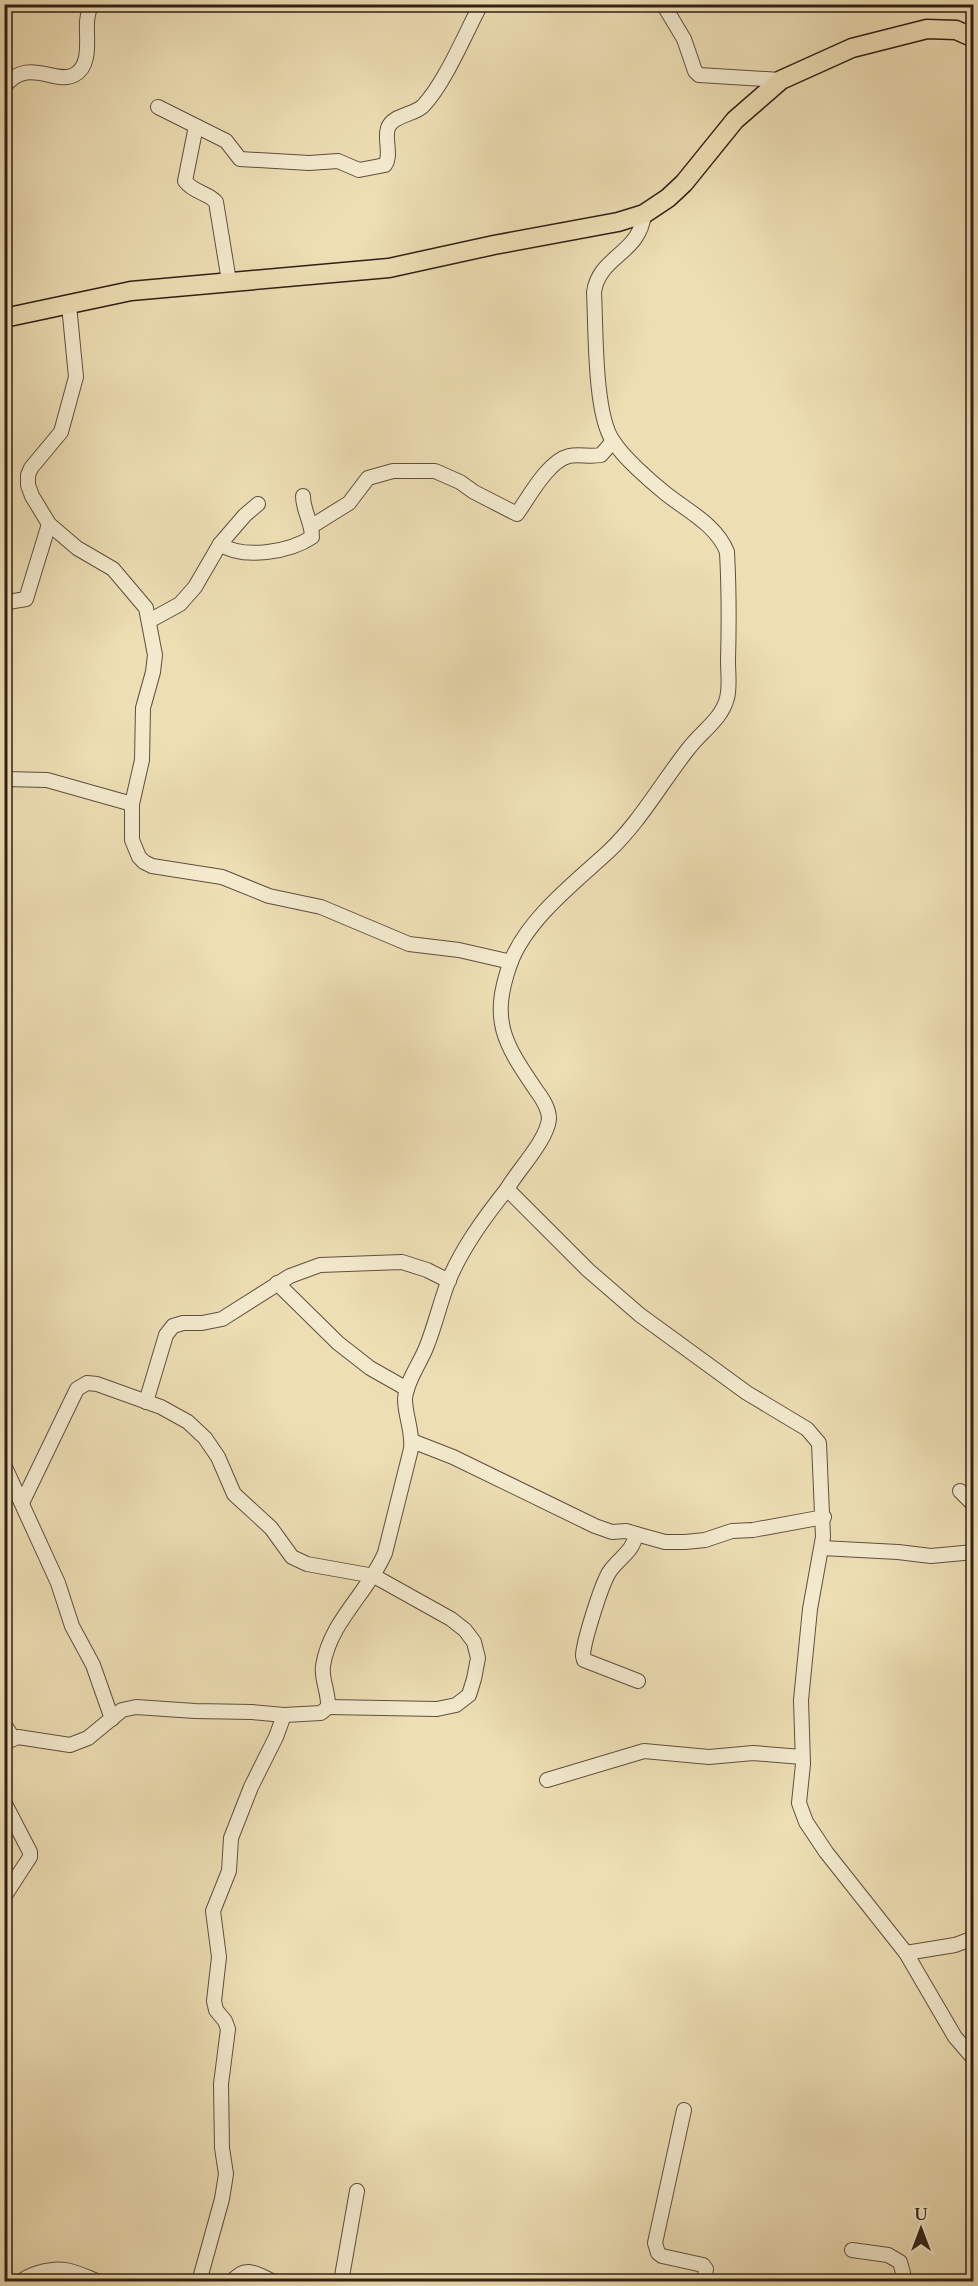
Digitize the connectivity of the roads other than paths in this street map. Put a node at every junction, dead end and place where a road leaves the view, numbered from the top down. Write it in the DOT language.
graph roads {
  1 [pos="91,4"];
  2 [pos="481,4"];
  3 [pos="663,4"];
  4 [pos="974,38"];
  5 [pos="781,80"];
  6 [pos="4,87"];
  7 [pos="158,107"];
  8 [pos="196,126"];
  9 [pos="644,214"];
  10 [pos="228,281"];
  11 [pos="69,305"];
  12 [pos="4,318"];
  13 [pos="613,441"];
  14 [pos="303,496"];
  15 [pos="258,504"];
  16 [pos="49,524"];
  17 [pos="312,526"];
  18 [pos="220,544"];
  19 [pos="4,608"];
  20 [pos="149,621"];
  21 [pos="4,779"];
  22 [pos="132,804"];
  23 [pos="511,962"];
  24 [pos="507,1189"];
  25 [pos="448,1281"];
  26 [pos="277,1283"];
  27 [pos="407,1389"];
  28 [pos="146,1402"];
  29 [pos="412,1441"];
  30 [pos="4,1465"];
  31 [pos="960,1491"];
  32 [pos="22,1503"];
  33 [pos="974,1505"];
  34 [pos="824,1517"];
  35 [pos="636,1534"];
  36 [pos="822,1548"];
  37 [pos="974,1552"];
  38 [pos="374,1576"];
  39 [pos="638,1681"];
  40 [pos="328,1707"];
  41 [pos="284,1715"];
  42 [pos="112,1719"];
  43 [pos="4,1724"];
  44 [pos="9,1740"];
  45 [pos="802,1757"];
  46 [pos="547,1780"];
  47 [pos="4,1802"];
  48 [pos="4,1897"];
  49 [pos="974,1938"];
  50 [pos="906,1953"];
  51 [pos="974,2059"];
  52 [pos="684,2110"];
  53 [pos="357,2191"];
  54 [pos="852,2250"];
  55 [pos="21,2282"];
  56 [pos="99,2282"];
  57 [pos="199,2282"];
  58 [pos="232,2282"];
  59 [pos="274,2282"];
  60 [pos="341,2282"];
  61 [pos="704,2282"];
  62 [pos="901,2282"];
  1 -- 6 [label="street"];
  2 -- 8 [label="street"];
  3 -- 5 [label="street"];
  4 -- 5 [label="main road"];
  5 -- 9 [label="main road"];
  7 -- 8 [label="street"];
  8 -- 10 [label="street"];
  9 -- 10 [label="main road"];
  9 -- 13 [label="street"];
  10 -- 11 [label="main road"];
  11 -- 12 [label="main road"];
  11 -- 16 [label="street"];
  13 -- 17 [label="street"];
  13 -- 23 [label="street"];
  14 -- 17 [label="street"];
  15 -- 18 [label="street"];
  16 -- 19 [label="street"];
  16 -- 20 [label="street"];
  17 -- 18 [label="street"];
  18 -- 20 [label="street"];
  20 -- 22 [label="street"];
  21 -- 22 [label="street"];
  22 -- 23 [label="street"];
  23 -- 24 [label="street"];
  24 -- 25 [label="street"];
  24 -- 34 [label="street"];
  25 -- 26 [label="street"];
  25 -- 27 [label="street"];
  26 -- 27 [label="street"];
  26 -- 28 [label="street"];
  27 -- 29 [label="street"];
  28 -- 32 [label="street"];
  28 -- 38 [label="street"];
  29 -- 35 [label="street"];
  29 -- 38 [label="street"];
  30 -- 32 [label="street"];
  31 -- 33 [label="street"];
  32 -- 42 [label="street"];
  34 -- 35 [label="street"];
  34 -- 36 [label="street"];
  35 -- 39 [label="street"];
  36 -- 37 [label="street"];
  36 -- 45 [label="street"];
  38 -- 40 [label="street"];
  38 -- 40 [label="street"];
  40 -- 41 [label="street"];
  41 -- 42 [label="street"];
  41 -- 57 [label="street"];
  42 -- 44 [label="street"];
  43 -- 44 [label="street"];
  45 -- 46 [label="street"];
  45 -- 50 [label="street"];
  47 -- 48 [label="street"];
  49 -- 50 [label="street"];
  50 -- 51 [label="street"];
  52 -- 61 [label="street"];
  53 -- 60 [label="street"];
  54 -- 62 [label="street"];
  55 -- 56 [label="street"];
  58 -- 59 [label="street"];
}
